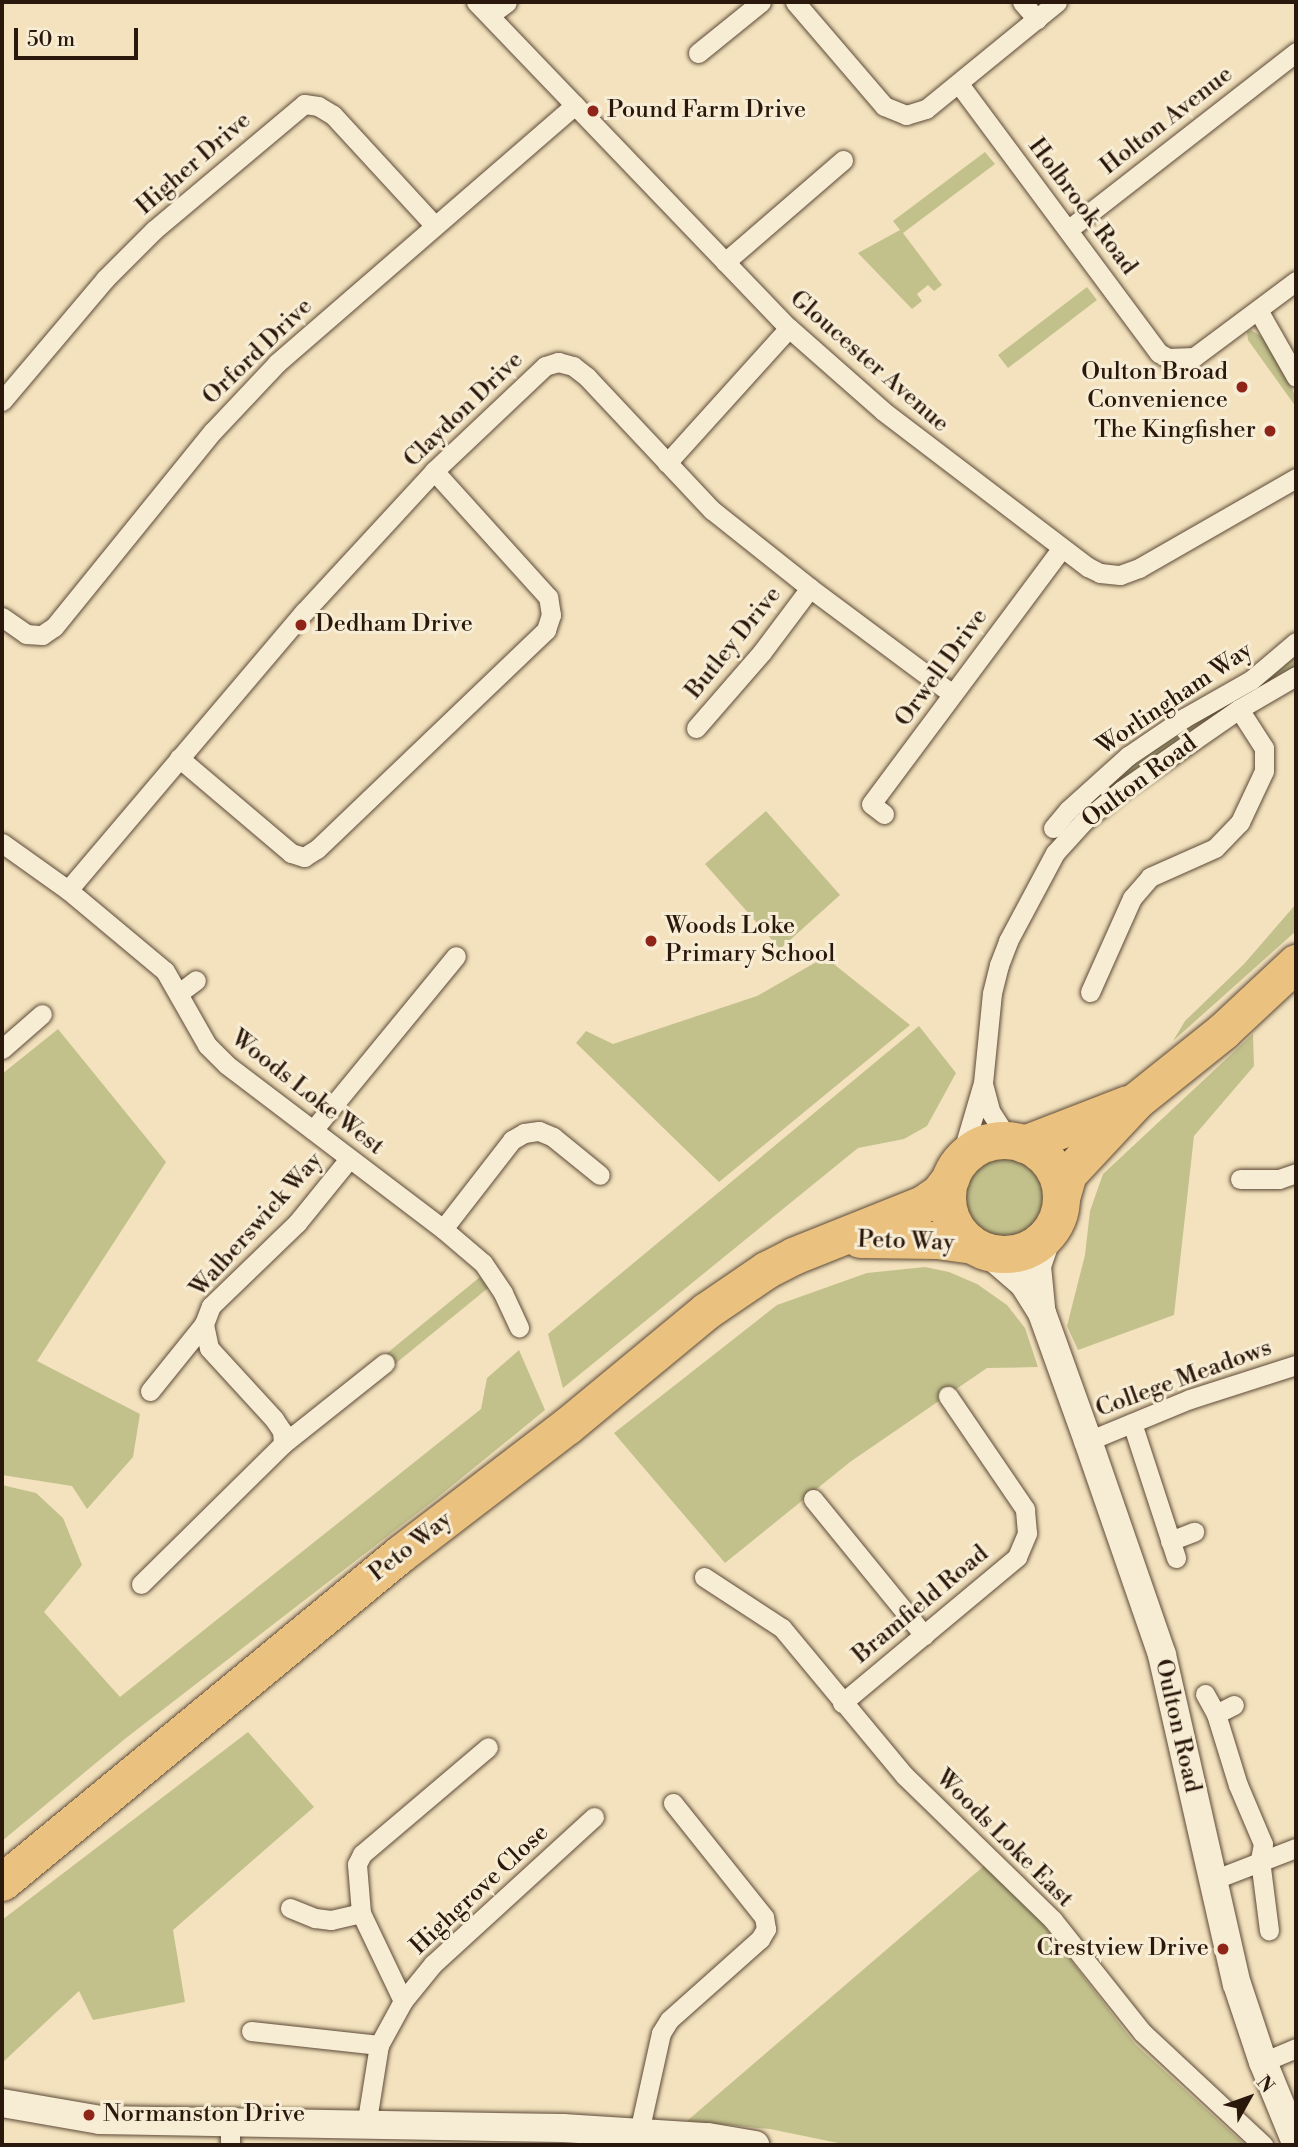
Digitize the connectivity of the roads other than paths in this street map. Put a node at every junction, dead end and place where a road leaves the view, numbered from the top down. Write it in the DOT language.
graph roads {
  1 [pos="507,2"];
  2 [pos="761,2"];
  3 [pos="795,2"];
  4 [pos="1022,2"];
  5 [pos="1057,2"];
  6 [pos="483,9"];
  7 [pos="1037,19"];
  8 [pos="1296,52"];
  9 [pos="698,53"];
  10 [pos="959,84"];
  11 [pos="575,105"];
  12 [pos="844,160"];
  13 [pos="434,225"];
  14 [pos="1069,229"];
  15 [pos="725,262"];
  16 [pos="1296,281"];
  17 [pos="1258,310"];
  18 [pos="789,328"];
  19 [pos="1296,377"];
  20 [pos="2,401"];
  21 [pos="667,463"];
  22 [pos="434,471"];
  23 [pos="1296,478"];
  24 [pos="1062,548"];
  25 [pos="810,588"];
  26 [pos="2,617"];
  27 [pos="1296,642"];
  28 [pos="1296,676"];
  29 [pos="952,694"];
  30 [pos="1240,709"];
  31 [pos="696,728"];
  32 [pos="179,758"];
  33 [pos="884,814"];
  34 [pos="1053,828"];
  35 [pos="2,843"];
  36 [pos="68,890"];
  37 [pos="456,956"];
  38 [pos="1296,963"];
  39 [pos="196,980"];
  40 [pos="1090,992"];
  41 [pos="179,993"];
  42 [pos="42,1014"];
  43 [pos="2,1049"];
  44 [pos="983,1083"];
  45 [pos="1137,1100"];
  46 [pos="313,1130"];
  47 [pos="1017,1142"];
  48 [pos="349,1159"];
  49 [pos="955,1169"];
  50 [pos="1296,1173"];
  51 [pos="600,1175"];
  52 [pos="1240,1179"];
  53 [pos="1055,1215"];
  54 [pos="443,1229"];
  55 [pos="838,1240"];
  56 [pos="979,1248"];
  57 [pos="1042,1313"];
  58 [pos="204,1324"];
  59 [pos="519,1328"];
  60 [pos="385,1363"];
  61 [pos="1296,1365"];
  62 [pos="150,1391"];
  63 [pos="948,1396"];
  64 [pos="1132,1423"];
  65 [pos="1088,1441"];
  66 [pos="283,1444"];
  67 [pos="813,1499"];
  68 [pos="1194,1532"];
  69 [pos="704,1577"];
  70 [pos="141,1584"];
  71 [pos="924,1635"];
  72 [pos="1205,1694"];
  73 [pos="842,1703"];
  74 [pos="1234,1705"];
  75 [pos="1216,1714"];
  76 [pos="488,1746"];
  77 [pos="673,1803"];
  78 [pos="594,1817"];
  79 [pos="1296,1848"];
  80 [pos="1260,1860"];
  81 [pos="1213,1880"];
  82 [pos="2,1882"];
  83 [pos="290,1908"];
  84 [pos="361,1913"];
  85 [pos="1269,1930"];
  86 [pos="403,2001"];
  87 [pos="251,2031"];
  88 [pos="379,2045"];
  89 [pos="1296,2048"];
  90 [pos="1263,2062"];
  91 [pos="2,2104"];
  92 [pos="366,2126"];
  93 [pos="639,2132"];
  94 [pos="230,2134"];
  95 [pos="563,2137"];
  96 [pos="708,2141"];
  97 [pos="1296,2143"];
  98 [pos="755,2145"];
  99 [pos="1263,2145"];
  1 -- 6 [label="street"];
  2 -- 9 [label="street"];
  3 -- 10 [label="street"];
  4 -- 7 [label="street"];
  5 -- 7 [label="street"];
  6 -- 11 [label="street, Gloucester Avenue"];
  7 -- 10 [label="street"];
  8 -- 14 [label="street, Holton Avenue"];
  10 -- 14 [label="street, Holbrook Road"];
  11 -- 13 [label="street, Orford Drive"];
  11 -- 15 [label="street, Gloucester Avenue"];
  12 -- 15 [label="street"];
  13 -- 20 [label="street, Higher Drive"];
  13 -- 26 [label="street, Orford Drive"];
  14 -- 17 [label="street, Holbrook Road"];
  15 -- 18 [label="street, Gloucester Avenue"];
  16 -- 17 [label="street"];
  17 -- 19 [label="street"];
  18 -- 21 [label="street"];
  18 -- 24 [label="street, Gloucester Avenue"];
  21 -- 22 [label="street, Claydon Drive"];
  21 -- 25 [label="street, Claydon Drive"];
  22 -- 32 [label="street, Claydon Drive"];
  22 -- 32 [label="street"];
  23 -- 24 [label="street, Gloucester Avenue"];
  24 -- 29 [label="street, Orwell Drive"];
  25 -- 29 [label="street, Claydon Drive"];
  25 -- 31 [label="street, Butley Drive"];
  27 -- 34 [label="street, Worlingham Way"];
  28 -- 30 [label="street, Oulton Road"];
  29 -- 33 [label="street, Orwell Drive"];
  30 -- 40 [label="street"];
  30 -- 44 [label="street, Oulton Road"];
  32 -- 36 [label="street, Claydon Drive"];
  35 -- 36 [label="street, Woods Loke West"];
  36 -- 41 [label="street, Woods Loke West"];
  37 -- 46 [label="street"];
  38 -- 45 [label="highway"];
  39 -- 41 [label="street"];
  41 -- 46 [label="street, Woods Loke West"];
  42 -- 43 [label="street"];
  44 -- 47 [label="street, Oulton Road"];
  44 -- 49 [label="street, Oulton Road"];
  45 -- 47 [label="highway"];
  45 -- 53 [label="highway"];
  46 -- 48 [label="street, Woods Loke West"];
  47 -- 49 [label="highway"];
  47 -- 53 [label="highway"];
  48 -- 54 [label="street, Woods Loke West"];
  48 -- 58 [label="street, Walberswick Way"];
  49 -- 55 [label="highway, Peto Way"];
  49 -- 56 [label="highway"];
  50 -- 52 [label="street"];
  51 -- 54 [label="street"];
  53 -- 56 [label="highway"];
  53 -- 57 [label="main road, Oulton Road"];
  54 -- 59 [label="street, Woods Loke West"];
  55 -- 56 [label="highway, Peto Way"];
  55 -- 82 [label="highway, Peto Way"];
  56 -- 57 [label="main road, Oulton Road"];
  57 -- 65 [label="main road, Oulton Road"];
  58 -- 62 [label="street, Walberswick Way"];
  58 -- 66 [label="street"];
  60 -- 66 [label="street"];
  61 -- 64 [label="street, College Meadows"];
  63 -- 71 [label="street, Bramfield Road"];
  64 -- 65 [label="street, College Meadows"];
  64 -- 68 [label="street"];
  65 -- 81 [label="main road, Oulton Road"];
  66 -- 70 [label="street"];
  67 -- 71 [label="street"];
  69 -- 73 [label="street, Woods Loke East"];
  71 -- 73 [label="street, Bramfield Road"];
  72 -- 75 [label="street"];
  73 -- 99 [label="street, Woods Loke East"];
  74 -- 75 [label="street"];
  75 -- 80 [label="street"];
  76 -- 84 [label="street, Highgrove Close"];
  77 -- 93 [label="street"];
  78 -- 86 [label="street, Highgrove Close"];
  79 -- 80 [label="street"];
  80 -- 81 [label="street"];
  80 -- 85 [label="street"];
  81 -- 90 [label="main road, Oulton Road"];
  83 -- 84 [label="street"];
  84 -- 86 [label="street, Highgrove Close"];
  86 -- 88 [label="street, Highgrove Close"];
  87 -- 88 [label="street"];
  88 -- 92 [label="street, Highgrove Close"];
  89 -- 90 [label="street"];
  90 -- 97 [label="main road, Oulton Road"];
  91 -- 94 [label="main road"];
  92 -- 94 [label="main road"];
  92 -- 95 [label="main road"];
  93 -- 95 [label="main road"];
  93 -- 96 [label="main road"];
  96 -- 98 [label="main road"];
}
